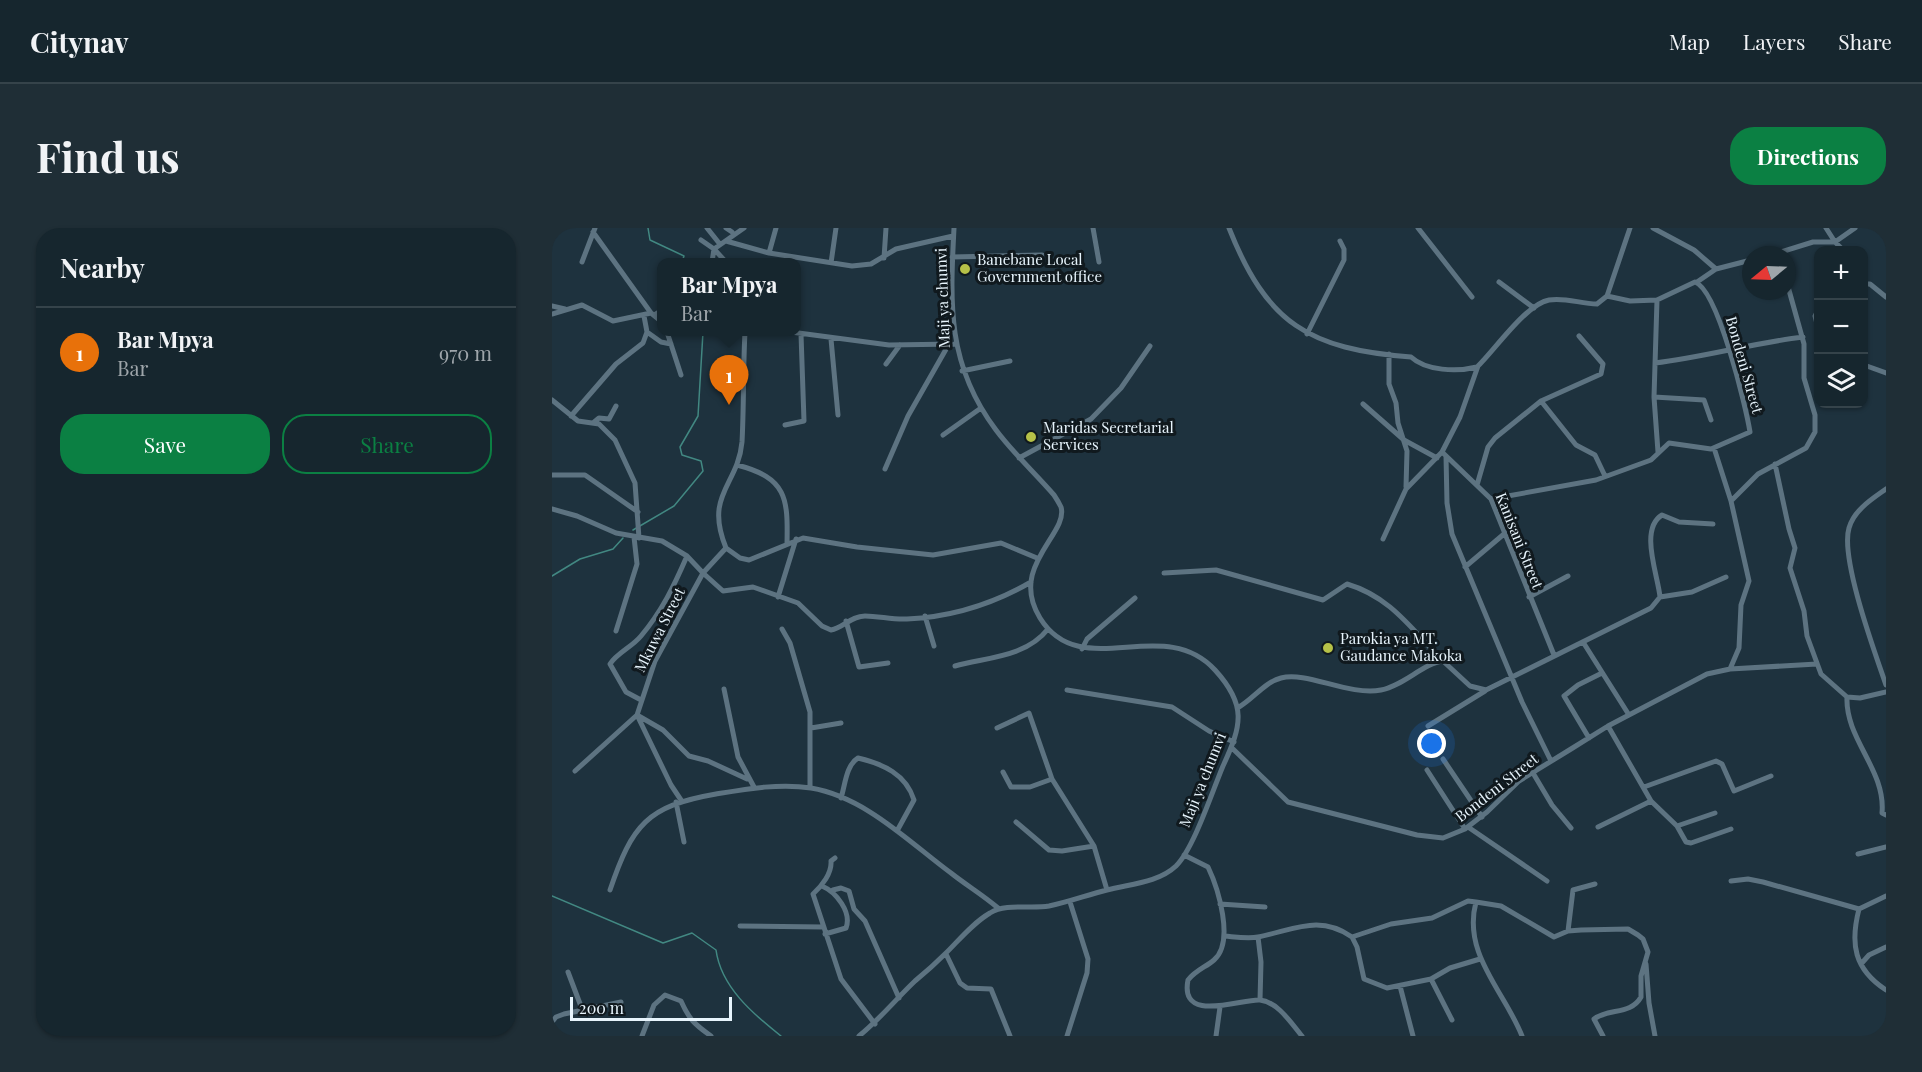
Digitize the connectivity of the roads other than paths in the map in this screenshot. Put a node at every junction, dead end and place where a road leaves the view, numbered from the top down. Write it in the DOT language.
graph roads {
  1 [pos="707,228"];
  2 [pos="726,228"];
  3 [pos="744,228"];
  4 [pos="776,228"];
  5 [pos="836,228"];
  6 [pos="886,228"];
  7 [pos="954,228"];
  8 [pos="1093,228"];
  9 [pos="1229,228"];
  10 [pos="1418,228"];
  11 [pos="1630,228"];
  12 [pos="1653,228"];
  13 [pos="1826,228"];
  14 [pos="1855,228"];
  15 [pos="594,230"];
  16 [pos="732,232"];
  17 [pos="953,236"];
  18 [pos="701,240"];
  19 [pos="726,241"];
  20 [pos="1340,241"];
  21 [pos="1834,242"];
  22 [pos="719,243"];
  23 [pos="1839,246"];
  24 [pos="1796,248"];
  25 [pos="714,249"];
  26 [pos="769,253"];
  27 [pos="1042,255"];
  28 [pos="952,256"];
  29 [pos="713,258"];
  30 [pos="722,258"];
  31 [pos="800,258"];
  32 [pos="801,258"];
  33 [pos="884,258"];
  34 [pos="582,262"];
  35 [pos="1099,262"];
  36 [pos="1742,262"];
  37 [pos="831,263"];
  38 [pos="1716,269"];
  39 [pos="1500,282"];
  40 [pos="1697,282"];
  41 [pos="1868,284"];
  42 [pos="1607,296"];
  43 [pos="1472,297"];
  44 [pos="1886,297"];
  45 [pos="1657,300"];
  46 [pos="1792,300"];
  47 [pos="552,306"];
  48 [pos="1534,308"];
  49 [pos="565,309"];
  50 [pos="657,312"];
  51 [pos="552,314"];
  52 [pos="652,314"];
  53 [pos="644,316"];
  54 [pos="657,318"];
  55 [pos="647,332"];
  56 [pos="801,334"];
  57 [pos="1307,334"];
  58 [pos="668,336"];
  59 [pos="745,336"];
  60 [pos="1579,336"];
  61 [pos="1803,337"];
  62 [pos="831,339"];
  63 [pos="671,344"];
  64 [pos="952,344"];
  65 [pos="900,345"];
  66 [pos="1150,346"];
  67 [pos="1730,351"];
  68 [pos="1389,354"];
  69 [pos="1010,361"];
  70 [pos="1655,363"];
  71 [pos="886,364"];
  72 [pos="1478,366"];
  73 [pos="1868,367"];
  74 [pos="962,371"];
  75 [pos="1886,374"];
  76 [pos="681,375"];
  77 [pos="1654,397"];
  78 [pos="552,400"];
  79 [pos="1541,401"];
  80 [pos="1364,404"];
  81 [pos="616,406"];
  82 [pos="981,408"];
  83 [pos="838,415"];
  84 [pos="571,416"];
  85 [pos="1711,420"];
  86 [pos="593,423"];
  87 [pos="784,424"];
  88 [pos="943,435"];
  89 [pos="1404,440"];
  90 [pos="1714,448"];
  91 [pos="1658,452"];
  92 [pos="1444,454"];
  93 [pos="1019,458"];
  94 [pos="1437,458"];
  95 [pos="1775,464"];
  96 [pos="737,465"];
  97 [pos="885,469"];
  98 [pos="552,475"];
  99 [pos="1605,476"];
  100 [pos="1477,485"];
  101 [pos="1406,489"];
  102 [pos="1886,489"];
  103 [pos="1491,499"];
  104 [pos="1731,501"];
  105 [pos="552,509"];
  106 [pos="638,512"];
  107 [pos="1713,524"];
  108 [pos="1504,534"];
  109 [pos="637,537"];
  110 [pos="796,539"];
  111 [pos="1383,539"];
  112 [pos="787,544"];
  113 [pos="726,548"];
  114 [pos="687,556"];
  115 [pos="1038,558"];
  116 [pos="1465,567"];
  117 [pos="703,573"];
  118 [pos="1164,573"];
  119 [pos="1568,576"];
  120 [pos="1726,577"];
  121 [pos="1031,582"];
  122 [pos="778,597"];
  123 [pos="1529,597"];
  124 [pos="1660,597"];
  125 [pos="1135,598"];
  126 [pos="925,616"];
  127 [pos="846,621"];
  128 [pos="782,629"];
  129 [pos="1048,629"];
  130 [pos="616,631"];
  131 [pos="1583,642"];
  132 [pos="934,646"];
  133 [pos="1082,649"];
  134 [pos="1554,655"];
  135 [pos="1443,662"];
  136 [pos="888,663"];
  137 [pos="1817,664"];
  138 [pos="955,666"];
  139 [pos="1730,669"];
  140 [pos="1602,674"];
  141 [pos="1512,678"];
  142 [pos="1886,685"];
  143 [pos="724,689"];
  144 [pos="1067,690"];
  145 [pos="1486,690"];
  146 [pos="1886,692"];
  147 [pos="1846,697"];
  148 [pos="641,700"];
  149 [pos="1239,707"];
  150 [pos="637,715"];
  151 [pos="1629,715"];
  152 [pos="841,723"];
  153 [pos="1428,726"];
  154 [pos="1608,726"];
  155 [pos="811,728"];
  156 [pos="997,728"];
  157 [pos="1589,738"];
  158 [pos="1233,745"];
  159 [pos="1443,759"];
  160 [pos="1551,761"];
  161 [pos="1427,770"];
  162 [pos="575,771"];
  163 [pos="1003,772"];
  164 [pos="1533,772"];
  165 [pos="1771,777"];
  166 [pos="747,779"];
  167 [pos="1052,779"];
  168 [pos="754,787"];
  169 [pos="1644,787"];
  170 [pos="810,788"];
  171 [pos="841,798"];
  172 [pos="1885,799"];
  173 [pos="679,801"];
  174 [pos="1651,801"];
  175 [pos="1715,813"];
  176 [pos="1886,815"];
  177 [pos="1482,817"];
  178 [pos="1016,822"];
  179 [pos="1677,826"];
  180 [pos="1598,827"];
  181 [pos="1466,828"];
  182 [pos="1571,828"];
  183 [pos="1731,829"];
  184 [pos="897,831"];
  185 [pos="684,842"];
  186 [pos="1094,846"];
  187 [pos="1886,847"];
  188 [pos="1858,854"];
  189 [pos="1184,855"];
  190 [pos="835,858"];
  191 [pos="1731,880"];
  192 [pos="1547,882"];
  193 [pos="1595,884"];
  194 [pos="822,886"];
  195 [pos="610,890"];
  196 [pos="833,890"];
  197 [pos="1107,890"];
  198 [pos="1886,896"];
  199 [pos="1070,902"];
  200 [pos="1476,902"];
  201 [pos="1220,904"];
  202 [pos="1265,907"];
  203 [pos="998,908"];
  204 [pos="1858,909"];
  205 [pos="740,926"];
  206 [pos="823,927"];
  207 [pos="1569,931"];
  208 [pos="825,934"];
  209 [pos="1226,936"];
  210 [pos="1258,937"];
  211 [pos="1352,937"];
  212 [pos="1886,947"];
  213 [pos="946,954"];
  214 [pos="1480,958"];
  215 [pos="1646,964"];
  216 [pos="1862,964"];
  217 [pos="568,972"];
  218 [pos="1431,979"];
  219 [pos="1400,986"];
  220 [pos="1886,990"];
  221 [pos="900,998"];
  222 [pos="1260,1000"];
  223 [pos="621,1002"];
  224 [pos="1221,1007"];
  225 [pos="582,1009"];
  226 [pos="1452,1020"];
  227 [pos="552,1023"];
  228 [pos="875,1024"];
  229 [pos="642,1036"];
  230 [pos="711,1036"];
  231 [pos="860,1036"];
  232 [pos="1010,1036"];
  233 [pos="1067,1036"];
  234 [pos="1216,1036"];
  235 [pos="1302,1036"];
  236 [pos="1413,1036"];
  237 [pos="1522,1036"];
  238 [pos="1603,1036"];
  239 [pos="1655,1036"];
  1 -- 22 [label="street"];
  2 -- 16 [label="street"];
  3 -- 16 [label="street"];
  4 -- 26 [label="street"];
  5 -- 37 [label="street"];
  6 -- 33 [label="street"];
  7 -- 17 [label="street, Maji ya chumvi"];
  8 -- 35 [label="street"];
  9 -- 57 [label="street"];
  10 -- 43 [label="street"];
  11 -- 42 [label="street"];
  12 -- 38 [label="street"];
  13 -- 21 [label="street"];
  14 -- 21 [label="street"];
  15 -- 34 [label="street"];
  15 -- 52 [label="street"];
  16 -- 19 [label="street"];
  17 -- 28 [label="street, Maji ya chumvi"];
  17 -- 33 [label="street"];
  18 -- 25 [label="street"];
  19 -- 22 [label="street"];
  19 -- 26 [label="street"];
  20 -- 57 [label="street"];
  21 -- 23 [label="street"];
  21 -- 24 [label="street"];
  22 -- 25 [label="street"];
  25 -- 29 [label="street"];
  25 -- 30 [label="street"];
  26 -- 31 [label="street"];
  27 -- 28 [label="street"];
  28 -- 64 [label="street, Maji ya chumvi"];
  32 -- 37 [label="street"];
  33 -- 37 [label="street"];
  36 -- 38 [label="street"];
  38 -- 40 [label="street"];
  39 -- 48 [label="street"];
  40 -- 45 [label="street"];
  40 -- 67 [label="street, Bondeni Street"];
  41 -- 44 [label="street"];
  42 -- 45 [label="street"];
  42 -- 48 [label="street"];
  45 -- 70 [label="street"];
  46 -- 61 [label="street"];
  47 -- 49 [label="street"];
  48 -- 72 [label="street"];
  49 -- 51 [label="street"];
  49 -- 53 [label="street"];
  50 -- 52 [label="street"];
  52 -- 53 [label="street"];
  52 -- 54 [label="street"];
  53 -- 55 [label="street"];
  55 -- 63 [label="street"];
  55 -- 84 [label="street"];
  56 -- 62 [label="street"];
  56 -- 87 [label="street"];
  57 -- 68 [label="street"];
  58 -- 63 [label="street"];
  59 -- 96 [label="street"];
  60 -- 79 [label="street"];
  61 -- 67 [label="street"];
  61 -- 95 [label="street"];
  62 -- 65 [label="street"];
  62 -- 83 [label="street"];
  63 -- 76 [label="street"];
  64 -- 65 [label="street"];
  64 -- 74 [label="street, Maji ya chumvi"];
  64 -- 97 [label="street"];
  65 -- 71 [label="street"];
  66 -- 93 [label="street"];
  67 -- 70 [label="street"];
  67 -- 90 [label="street, Bondeni Street"];
  68 -- 72 [label="street"];
  68 -- 89 [label="street"];
  69 -- 74 [label="street"];
  70 -- 77 [label="street"];
  72 -- 92 [label="street"];
  73 -- 75 [label="street"];
  74 -- 82 [label="street, Maji ya chumvi"];
  77 -- 85 [label="street"];
  77 -- 91 [label="street"];
  78 -- 84 [label="street"];
  79 -- 99 [label="street"];
  79 -- 100 [label="street"];
  80 -- 89 [label="street"];
  81 -- 86 [label="street"];
  82 -- 88 [label="street"];
  82 -- 93 [label="street, Maji ya chumvi"];
  84 -- 86 [label="street"];
  86 -- 106 [label="street"];
  89 -- 94 [label="street"];
  89 -- 101 [label="street"];
  90 -- 91 [label="street"];
  90 -- 104 [label="street"];
  91 -- 99 [label="street"];
  92 -- 94 [label="street"];
  92 -- 100 [label="street, Kanisani Street"];
  92 -- 116 [label="street"];
  93 -- 115 [label="street, Maji ya chumvi"];
  94 -- 101 [label="street"];
  95 -- 104 [label="street"];
  95 -- 137 [label="street"];
  96 -- 112 [label="street"];
  96 -- 113 [label="street"];
  98 -- 106 [label="street"];
  99 -- 103 [label="street"];
  100 -- 103 [label="street, Kanisani Street"];
  101 -- 111 [label="street"];
  102 -- 142 [label="street"];
  103 -- 108 [label="street, Kanisani Street"];
  104 -- 139 [label="street"];
  105 -- 109 [label="street"];
  106 -- 109 [label="street"];
  107 -- 124 [label="street"];
  108 -- 116 [label="street"];
  108 -- 123 [label="street, Kanisani Street"];
  109 -- 114 [label="street"];
  109 -- 130 [label="street"];
  110 -- 112 [label="street"];
  110 -- 115 [label="street"];
  110 -- 122 [label="street"];
  112 -- 113 [label="street"];
  113 -- 117 [label="street, Mkuwa Street"];
  114 -- 117 [label="street"];
  114 -- 148 [label="street"];
  115 -- 121 [label="street, Maji ya chumvi"];
  116 -- 141 [label="street"];
  117 -- 122 [label="street"];
  117 -- 148 [label="street, Mkuwa Street"];
  118 -- 135 [label="street"];
  119 -- 123 [label="street"];
  120 -- 124 [label="street"];
  121 -- 126 [label="street"];
  121 -- 129 [label="street"];
  122 -- 127 [label="street"];
  123 -- 134 [label="street, Kanisani Street"];
  124 -- 131 [label="street"];
  125 -- 133 [label="street"];
  126 -- 127 [label="street"];
  126 -- 132 [label="street"];
  127 -- 136 [label="street"];
  128 -- 155 [label="street"];
  129 -- 133 [label="street"];
  129 -- 138 [label="street"];
  131 -- 134 [label="street"];
  131 -- 140 [label="street"];
  133 -- 149 [label="street"];
  134 -- 141 [label="street"];
  135 -- 145 [label="street"];
  135 -- 149 [label="street"];
  137 -- 139 [label="street, Bondeni Street"];
  137 -- 147 [label="street"];
  139 -- 151 [label="street, Bondeni Street"];
  140 -- 151 [label="street"];
  140 -- 157 [label="street"];
  141 -- 145 [label="street"];
  141 -- 160 [label="street"];
  143 -- 166 [label="street"];
  144 -- 158 [label="street, Bondeni Street"];
  145 -- 153 [label="street"];
  146 -- 147 [label="street"];
  147 -- 172 [label="street"];
  148 -- 150 [label="street, Mkuwa Street"];
  149 -- 158 [label="street, Maji ya chumvi"];
  150 -- 162 [label="street"];
  150 -- 166 [label="street"];
  150 -- 173 [label="street"];
  151 -- 154 [label="street, Bondeni Street"];
  152 -- 155 [label="street"];
  154 -- 157 [label="street, Bondeni Street"];
  154 -- 169 [label="street"];
  155 -- 170 [label="street"];
  156 -- 167 [label="street"];
  157 -- 160 [label="street, Bondeni Street"];
  158 -- 181 [label="street, Bondeni Street"];
  158 -- 189 [label="street, Maji ya chumvi"];
  159 -- 177 [label="street"];
  160 -- 164 [label="street, Bondeni Street"];
  161 -- 181 [label="street"];
  163 -- 167 [label="street"];
  164 -- 177 [label="street, Bondeni Street"];
  164 -- 182 [label="street"];
  165 -- 169 [label="street"];
  166 -- 168 [label="street"];
  167 -- 186 [label="street"];
  168 -- 170 [label="street"];
  168 -- 173 [label="street"];
  169 -- 174 [label="street"];
  170 -- 171 [label="street"];
  171 -- 184 [label="street"];
  171 -- 184 [label="street"];
  172 -- 176 [label="street"];
  173 -- 185 [label="street"];
  173 -- 195 [label="street"];
  174 -- 179 [label="street"];
  174 -- 180 [label="street"];
  175 -- 179 [label="street"];
  177 -- 181 [label="street, Bondeni Street"];
  178 -- 186 [label="street"];
  179 -- 183 [label="street"];
  181 -- 192 [label="street"];
  184 -- 203 [label="street"];
  186 -- 197 [label="street"];
  187 -- 188 [label="street"];
  189 -- 197 [label="street, Maji ya chumvi"];
  189 -- 201 [label="street"];
  190 -- 194 [label="street"];
  191 -- 204 [label="street"];
  193 -- 207 [label="street"];
  194 -- 196 [label="street"];
  194 -- 206 [label="street"];
  196 -- 208 [label="street"];
  196 -- 221 [label="street"];
  197 -- 199 [label="street, Maji ya chumvi"];
  198 -- 204 [label="street"];
  199 -- 203 [label="street, Maji ya chumvi"];
  199 -- 233 [label="street"];
  200 -- 207 [label="street"];
  200 -- 211 [label="street"];
  200 -- 214 [label="street"];
  201 -- 202 [label="street"];
  201 -- 209 [label="street"];
  203 -- 213 [label="street"];
  204 -- 216 [label="street"];
  205 -- 206 [label="street"];
  206 -- 208 [label="street"];
  207 -- 215 [label="street"];
  208 -- 228 [label="street"];
  209 -- 210 [label="street"];
  209 -- 224 [label="street"];
  210 -- 211 [label="street"];
  210 -- 222 [label="street"];
  211 -- 219 [label="street"];
  212 -- 216 [label="street"];
  213 -- 221 [label="street"];
  213 -- 232 [label="street"];
  214 -- 218 [label="street"];
  214 -- 237 [label="street"];
  215 -- 238 [label="street"];
  215 -- 239 [label="street"];
  216 -- 220 [label="street"];
  217 -- 225 [label="street"];
  218 -- 219 [label="street"];
  218 -- 226 [label="street"];
  219 -- 236 [label="street"];
  221 -- 228 [label="street"];
  222 -- 224 [label="street"];
  222 -- 235 [label="street"];
  223 -- 225 [label="street"];
  224 -- 234 [label="street"];
  225 -- 227 [label="street"];
  228 -- 231 [label="street"];
  229 -- 230 [label="street"];
}
